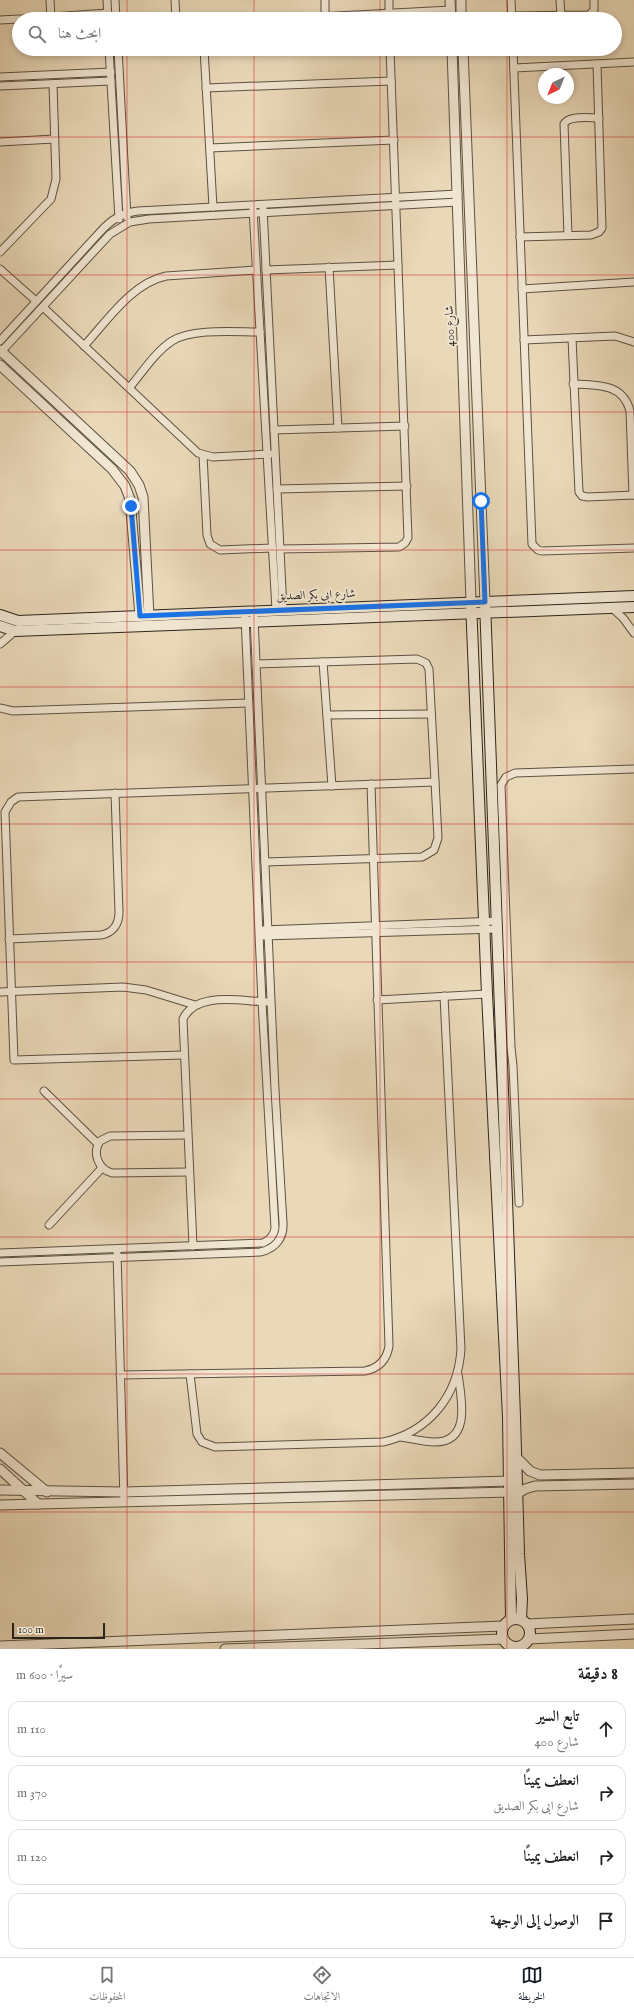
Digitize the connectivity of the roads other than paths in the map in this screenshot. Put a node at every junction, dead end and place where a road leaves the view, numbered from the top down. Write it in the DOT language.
graph roads {
  1 [pos="50,0"];
  2 [pos="107,0"];
  3 [pos="115,0"];
  4 [pos="175,0"];
  5 [pos="325,0"];
  6 [pos="389,0"];
  7 [pos="450,0"];
  8 [pos="460,0"];
  9 [pos="511,0"];
  10 [pos="560,0"];
  11 [pos="594,0"];
  12 [pos="51,12"];
  13 [pos="108,12"];
  14 [pos="116,12"];
  15 [pos="176,12"];
  16 [pos="325,12"];
  17 [pos="389,12"];
  18 [pos="451,12"];
  19 [pos="461,12"];
  20 [pos="512,12"];
  21 [pos="561,12"];
  22 [pos="592,12"];
  23 [pos="12,19"];
  24 [pos="0,20"];
  25 [pos="110,56"];
  26 [pos="118,56"];
  27 [pos="204,56"];
  28 [pos="390,56"];
  29 [pos="452,56"];
  30 [pos="463,56"];
  31 [pos="513,56"];
  32 [pos="634,62"];
  33 [pos="597,64"];
  34 [pos="514,68"];
  35 [pos="111,72"];
  36 [pos="0,78"];
  37 [pos="111,81"];
  38 [pos="391,81"];
  39 [pos="52,84"];
  40 [pos="0,86"];
  41 [pos="206,88"];
  42 [pos="599,118"];
  43 [pos="54,139"];
  44 [pos="394,140"];
  45 [pos="0,142"];
  46 [pos="210,148"];
  47 [pos="469,193"];
  48 [pos="396,197"];
  49 [pos="458,198"];
  50 [pos="262,204"];
  51 [pos="252,205"];
  52 [pos="396,206"];
  53 [pos="213,207"];
  54 [pos="126,213"];
  55 [pos="253,213"];
  56 [pos="263,213"];
  57 [pos="118,216"];
  58 [pos="127,224"];
  59 [pos="119,228"];
  60 [pos="568,236"];
  61 [pos="520,237"];
  62 [pos="0,252"];
  63 [pos="398,265"];
  64 [pos="329,267"];
  65 [pos="0,269"];
  66 [pos="256,270"];
  67 [pos="266,270"];
  68 [pos="634,282"];
  69 [pos="522,289"];
  70 [pos="36,301"];
  71 [pos="43,307"];
  72 [pos="260,332"];
  73 [pos="572,338"];
  74 [pos="524,340"];
  75 [pos="0,341"];
  76 [pos="634,342"];
  77 [pos="84,346"];
  78 [pos="0,352"];
  79 [pos="0,365"];
  80 [pos="573,384"];
  81 [pos="129,388"];
  82 [pos="405,426"];
  83 [pos="338,428"];
  84 [pos="274,430"];
  85 [pos="275,453"];
  86 [pos="267,454"];
  87 [pos="203,455"];
  88 [pos="407,486"];
  89 [pos="277,489"];
  90 [pos="634,495"];
  91 [pos="272,548"];
  92 [pos="634,548"];
  93 [pos="280,549"];
  94 [pos="634,596"];
  95 [pos="471,602"];
  96 [pos="485,602"];
  97 [pos="634,607"];
  98 [pos="612,608"];
  99 [pos="280,610"];
  100 [pos="249,611"];
  101 [pos="485,613"];
  102 [pos="471,614"];
  103 [pos="0,615"];
  104 [pos="145,616"];
  105 [pos="250,623"];
  106 [pos="0,626"];
  107 [pos="15,632"];
  108 [pos="634,633"];
  109 [pos="0,644"];
  110 [pos="323,662"];
  111 [pos="256,664"];
  112 [pos="248,703"];
  113 [pos="0,708"];
  114 [pos="431,714"];
  115 [pos="327,715"];
  116 [pos="634,769"];
  117 [pos="435,782"];
  118 [pos="371,784"];
  119 [pos="332,786"];
  120 [pos="252,788"];
  121 [pos="262,788"];
  122 [pos="115,793"];
  123 [pos="373,859"];
  124 [pos="265,862"];
  125 [pos="485,925"];
  126 [pos="497,925"];
  127 [pos="375,929"];
  128 [pos="268,932"];
  129 [pos="259,933"];
  130 [pos="9,939"];
  131 [pos="0,992"];
  132 [pos="11,992"];
  133 [pos="487,994"];
  134 [pos="444,996"];
  135 [pos="377,1000"];
  136 [pos="262,1002"];
  137 [pos="271,1002"];
  138 [pos="194,1005"];
  139 [pos="183,1055"];
  140 [pos="44,1091"];
  141 [pos="187,1135"];
  142 [pos="98,1144"];
  143 [pos="102,1168"];
  144 [pos="189,1172"];
  145 [pos="519,1203"];
  146 [pos="49,1225"];
  147 [pos="193,1246"];
  148 [pos="116,1249"];
  149 [pos="21,1253"];
  150 [pos="0,1254"];
  151 [pos="117,1258"];
  152 [pos="21,1261"];
  153 [pos="0,1262"];
  154 [pos="458,1371"];
  155 [pos="120,1374"];
  156 [pos="190,1374"];
  157 [pos="512,1417"];
  158 [pos="401,1437"];
  159 [pos="0,1453"];
  160 [pos="517,1458"];
  161 [pos="0,1469"];
  162 [pos="634,1473"];
  163 [pos="540,1475"];
  164 [pos="510,1481"];
  165 [pos="634,1484"];
  166 [pos="540,1486"];
  167 [pos="0,1490"];
  168 [pos="22,1490"];
  169 [pos="47,1492"];
  170 [pos="514,1493"];
  171 [pos="124,1496"];
  172 [pos="63,1503"];
  173 [pos="38,1504"];
  174 [pos="0,1505"];
  175 [pos="634,1619"];
  176 [pos="520,1621"];
  177 [pos="503,1626"];
  178 [pos="449,1628"];
  179 [pos="634,1634"];
  180 [pos="168,1639"];
  181 [pos="503,1639"];
  182 [pos="529,1639"];
  183 [pos="449,1640"];
  184 [pos="0,1646"];
  185 [pos="517,1648"];
  186 [pos="169,1649"];
  187 [pos="226,1649"];
  1 -- 12 [label="street"];
  2 -- 13 [label="street"];
  3 -- 14 [label="street"];
  4 -- 15 [label="street"];
  5 -- 16 [label="street"];
  6 -- 17 [label="street"];
  7 -- 18 [label="street"];
  8 -- 19 [label="street"];
  9 -- 20 [label="street"];
  10 -- 21 [label="street"];
  11 -- 22 [label="street"];
  23 -- 24 [label="street"];
  25 -- 35 [label="street"];
  26 -- 54 [label="street"];
  27 -- 41 [label="street"];
  28 -- 38 [label="street"];
  29 -- 49 [label="street, شارع 400"];
  30 -- 47 [label="street, شارع 400"];
  31 -- 34 [label="street"];
  32 -- 33 [label="street"];
  33 -- 34 [label="street"];
  33 -- 42 [label="street"];
  34 -- 61 [label="street"];
  35 -- 36 [label="street"];
  35 -- 37 [label="street"];
  37 -- 39 [label="street"];
  37 -- 57 [label="street"];
  38 -- 41 [label="street"];
  38 -- 44 [label="street"];
  39 -- 40 [label="street"];
  39 -- 43 [label="street"];
  41 -- 46 [label="street"];
  42 -- 60 [label="street"];
  42 -- 60 [label="street"];
  43 -- 45 [label="street"];
  43 -- 62 [label="street"];
  44 -- 46 [label="street"];
  44 -- 48 [label="street"];
  46 -- 53 [label="street"];
  47 -- 49 [label="street"];
  47 -- 96 [label="street, شارع 400"];
  48 -- 49 [label="street"];
  48 -- 50 [label="street"];
  48 -- 52 [label="street"];
  49 -- 52 [label="street"];
  49 -- 95 [label="street, شارع 400"];
  50 -- 51 [label="street"];
  50 -- 56 [label="street"];
  51 -- 53 [label="street"];
  51 -- 55 [label="street"];
  52 -- 56 [label="street"];
  52 -- 63 [label="street"];
  53 -- 54 [label="street"];
  54 -- 57 [label="street"];
  54 -- 58 [label="street"];
  55 -- 56 [label="street"];
  55 -- 58 [label="street"];
  55 -- 66 [label="street"];
  56 -- 67 [label="street"];
  57 -- 59 [label="street"];
  57 -- 70 [label="street"];
  58 -- 59 [label="street"];
  59 -- 71 [label="street"];
  60 -- 61 [label="street"];
  61 -- 69 [label="street"];
  63 -- 64 [label="street"];
  63 -- 82 [label="street"];
  64 -- 67 [label="street"];
  64 -- 83 [label="street"];
  65 -- 70 [label="street"];
  66 -- 72 [label="street"];
  66 -- 77 [label="street"];
  67 -- 84 [label="street"];
  68 -- 69 [label="street"];
  69 -- 74 [label="street"];
  70 -- 75 [label="street"];
  71 -- 77 [label="street"];
  71 -- 78 [label="street"];
  72 -- 81 [label="street"];
  72 -- 86 [label="street"];
  73 -- 74 [label="street"];
  73 -- 76 [label="street"];
  73 -- 80 [label="street"];
  74 -- 92 [label="street"];
  77 -- 81 [label="street"];
  78 -- 104 [label="street"];
  79 -- 104 [label="street"];
  80 -- 90 [label="street"];
  80 -- 90 [label="street"];
  81 -- 87 [label="street"];
  82 -- 83 [label="street"];
  82 -- 88 [label="street"];
  83 -- 84 [label="street"];
  84 -- 85 [label="street"];
  85 -- 86 [label="street"];
  85 -- 89 [label="street"];
  86 -- 87 [label="street"];
  86 -- 91 [label="street"];
  87 -- 91 [label="street"];
  88 -- 89 [label="street"];
  88 -- 93 [label="street"];
  89 -- 93 [label="street"];
  91 -- 99 [label="street"];
  93 -- 99 [label="street"];
  94 -- 96 [label="main road, شارع ابى بكر الصديق"];
  95 -- 96 [label="main road, شارع ابى بكر الصديق"];
  95 -- 99 [label="main road, شارع ابى بكر الصديق"];
  95 -- 102 [label="main road"];
  96 -- 101 [label="main road"];
  97 -- 98 [label="main road, شارع ابى بكر الصديق"];
  98 -- 101 [label="main road, شارع ابى بكر الصديق"];
  98 -- 108 [label="street"];
  99 -- 100 [label="main road, شارع ابى بكر الصديق"];
  100 -- 104 [label="main road, شارع ابى بكر الصديق"];
  100 -- 105 [label="street"];
  101 -- 102 [label="main road, شارع ابى بكر الصديق"];
  101 -- 126 [label="main road"];
  102 -- 105 [label="main road, شارع ابى بكر الصديق"];
  102 -- 125 [label="main road"];
  103 -- 104 [label="main road, شارع ابى بكر الصديق"];
  105 -- 107 [label="main road, شارع ابى بكر الصديق"];
  105 -- 111 [label="street"];
  105 -- 112 [label="street"];
  106 -- 107 [label="main road, شارع ابى بكر الصديق"];
  107 -- 109 [label="street"];
  110 -- 111 [label="street"];
  110 -- 114 [label="street"];
  110 -- 115 [label="street"];
  111 -- 121 [label="street"];
  112 -- 113 [label="street"];
  112 -- 120 [label="street"];
  114 -- 115 [label="street"];
  114 -- 117 [label="street"];
  115 -- 119 [label="street"];
  116 -- 145 [label="street"];
  117 -- 118 [label="street"];
  117 -- 123 [label="street"];
  118 -- 119 [label="street"];
  118 -- 123 [label="street"];
  119 -- 121 [label="street"];
  120 -- 121 [label="street"];
  120 -- 122 [label="street"];
  120 -- 129 [label="street"];
  121 -- 124 [label="street"];
  122 -- 130 [label="street"];
  122 -- 130 [label="street"];
  123 -- 124 [label="street"];
  123 -- 127 [label="street"];
  124 -- 128 [label="street"];
  125 -- 126 [label="street"];
  125 -- 127 [label="street"];
  125 -- 133 [label="main road"];
  126 -- 157 [label="main road"];
  127 -- 128 [label="street"];
  127 -- 135 [label="street"];
  128 -- 129 [label="street"];
  128 -- 137 [label="street"];
  129 -- 136 [label="street"];
  130 -- 132 [label="street"];
  131 -- 132 [label="street"];
  132 -- 138 [label="street"];
  132 -- 139 [label="street"];
  133 -- 134 [label="street"];
  133 -- 157 [label="main road"];
  134 -- 135 [label="street"];
  134 -- 154 [label="street"];
  135 -- 156 [label="street"];
  136 -- 137 [label="street"];
  136 -- 138 [label="street"];
  136 -- 147 [label="street"];
  137 -- 151 [label="street"];
  138 -- 139 [label="street"];
  139 -- 141 [label="street"];
  140 -- 142 [label="street"];
  141 -- 142 [label="street"];
  141 -- 144 [label="street"];
  142 -- 143 [label="street"];
  143 -- 144 [label="street"];
  143 -- 146 [label="street"];
  144 -- 147 [label="street"];
  147 -- 148 [label="street"];
  148 -- 149 [label="street"];
  148 -- 151 [label="street"];
  149 -- 150 [label="street"];
  149 -- 152 [label="street"];
  151 -- 152 [label="street"];
  151 -- 155 [label="street"];
  152 -- 153 [label="street"];
  154 -- 158 [label="street"];
  154 -- 158 [label="street"];
  155 -- 156 [label="street"];
  155 -- 171 [label="street"];
  156 -- 158 [label="street"];
  157 -- 160 [label="main road"];
  157 -- 164 [label="main road"];
  159 -- 169 [label="street"];
  160 -- 163 [label="street"];
  160 -- 170 [label="main road"];
  161 -- 168 [label="street"];
  162 -- 163 [label="street"];
  163 -- 166 [label="street"];
  164 -- 170 [label="main road"];
  164 -- 171 [label="street"];
  165 -- 166 [label="street"];
  166 -- 170 [label="street"];
  167 -- 168 [label="street"];
  168 -- 169 [label="street"];
  168 -- 173 [label="street"];
  169 -- 171 [label="street"];
  169 -- 172 [label="street"];
  170 -- 171 [label="street"];
  170 -- 176 [label="main road"];
  171 -- 172 [label="street"];
  172 -- 173 [label="street"];
  173 -- 174 [label="street"];
  175 -- 176 [label="street"];
  176 -- 177 [label="main road"];
  176 -- 182 [label="main road"];
  177 -- 178 [label="street"];
  177 -- 181 [label="main road"];
  178 -- 180 [label="street"];
  178 -- 183 [label="street"];
  179 -- 182 [label="street"];
  180 -- 184 [label="street"];
  180 -- 186 [label="street"];
  181 -- 183 [label="street"];
  181 -- 185 [label="main road"];
  182 -- 185 [label="main road"];
  183 -- 187 [label="street"];
}
